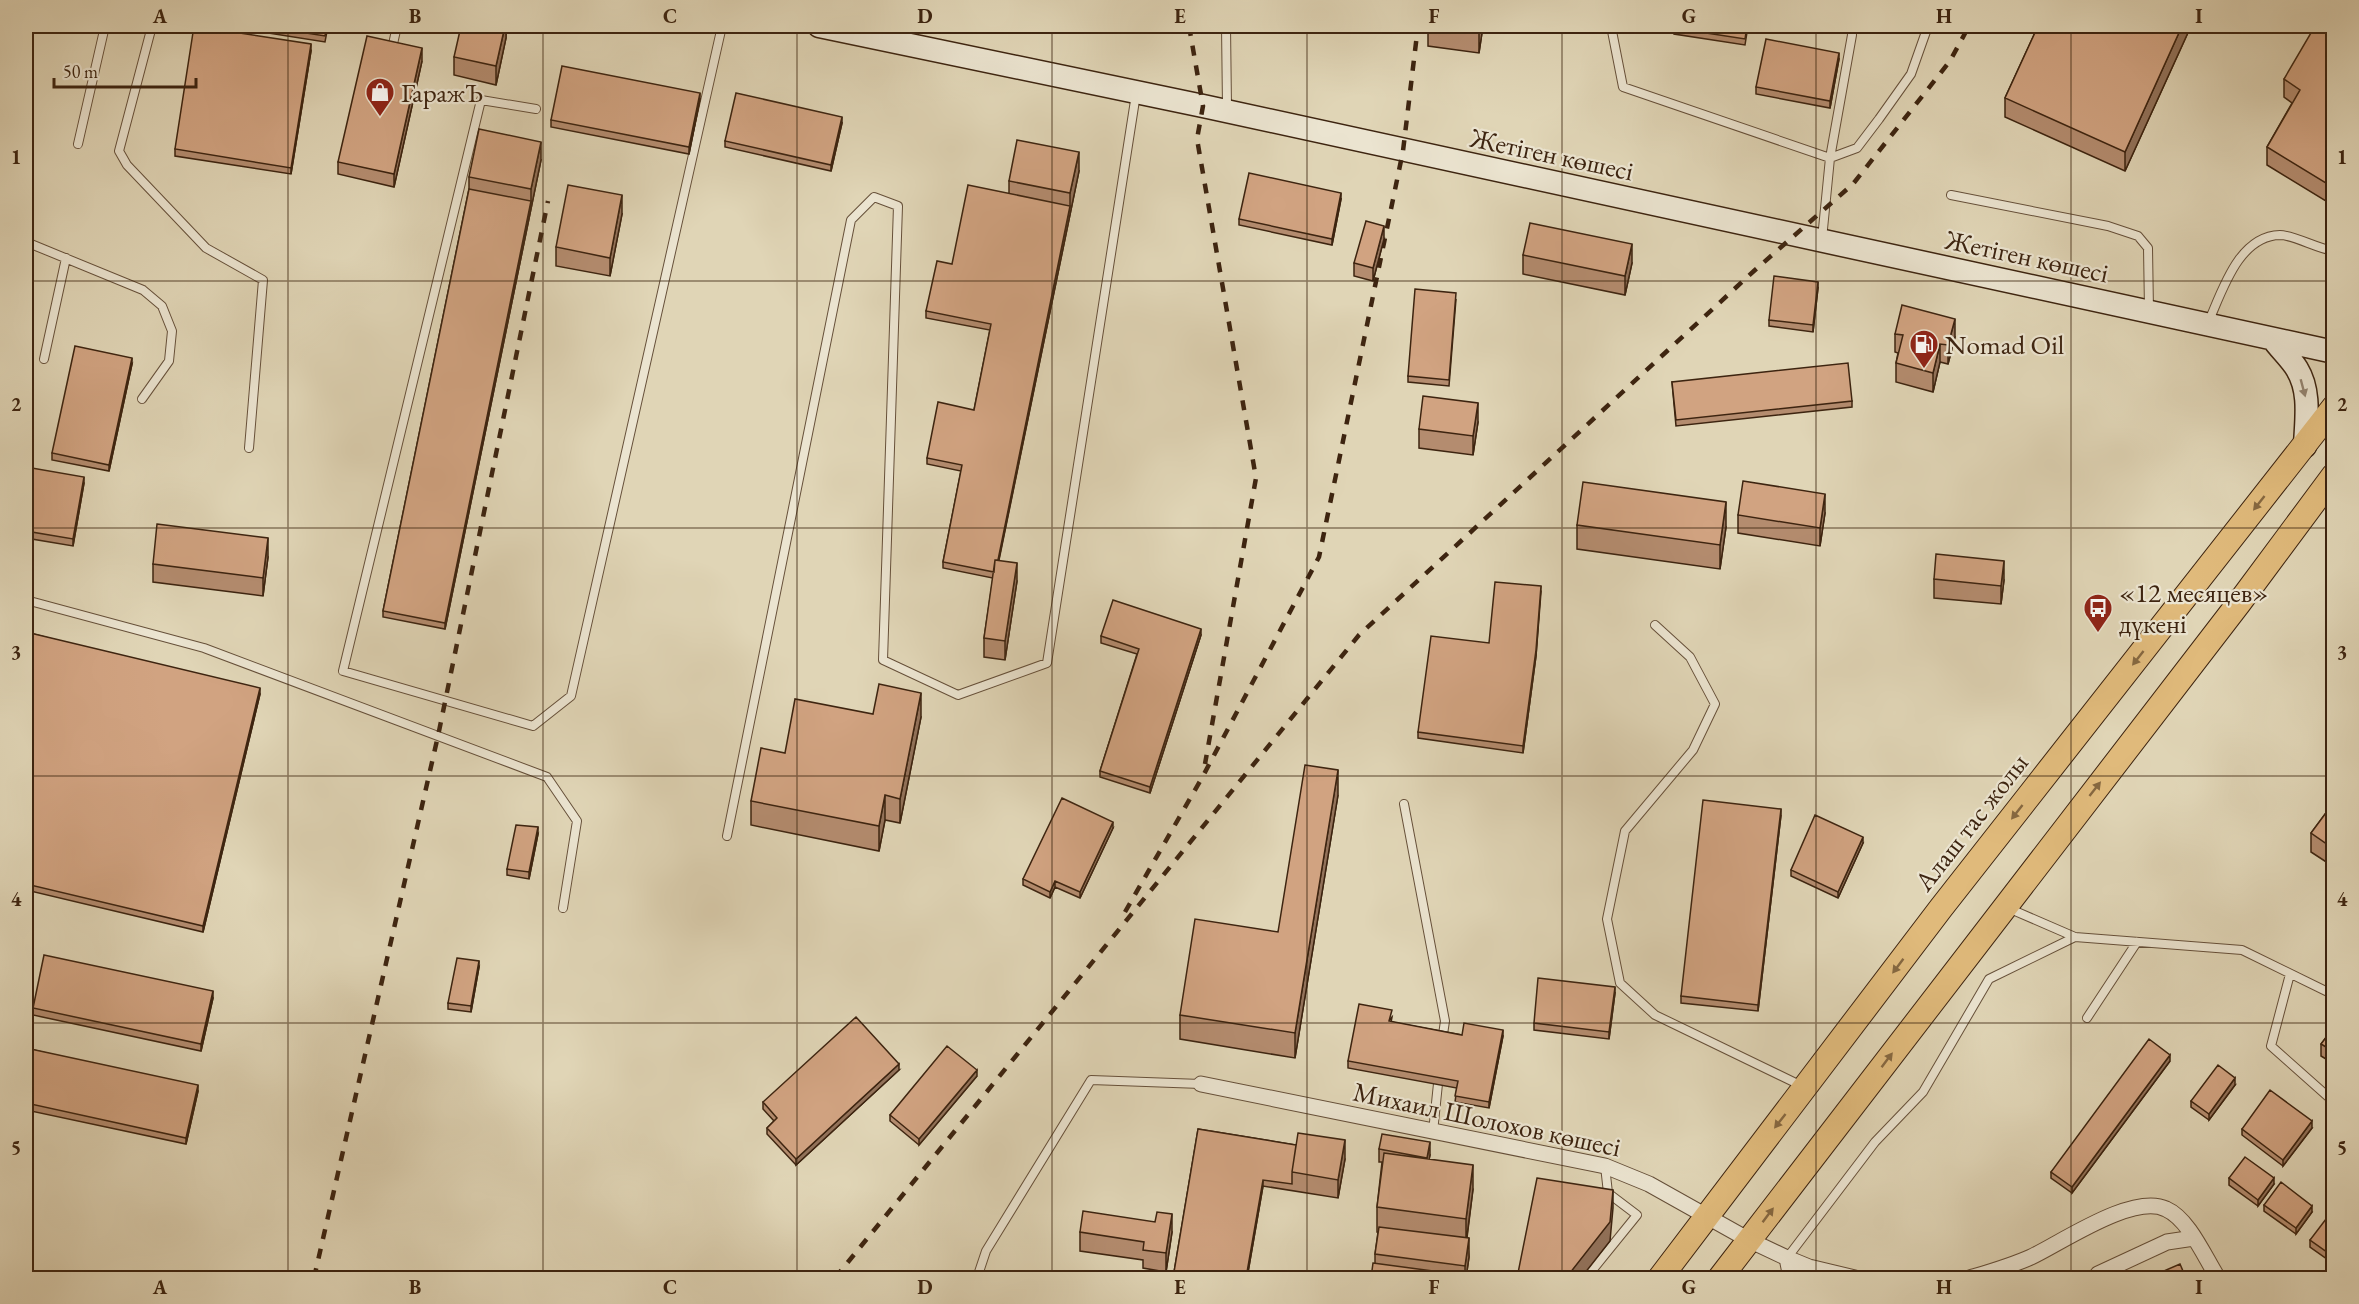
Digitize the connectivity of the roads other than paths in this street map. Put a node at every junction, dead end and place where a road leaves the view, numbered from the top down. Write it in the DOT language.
graph roads {
  1 [pos="105,26"];
  2 [pos="152,26"];
  3 [pos="397,26"];
  4 [pos="722,26"];
  5 [pos="819,26"];
  6 [pos="1226,26"];
  7 [pos="1611,26"];
  8 [pos="1851,26"];
  9 [pos="1928,26"];
  10 [pos="393,45"];
  11 [pos="1137,92"];
  12 [pos="536,109"];
  13 [pos="1227,112"];
  14 [pos="78,144"];
  15 [pos="1830,158"];
  16 [pos="1951,195"];
  17 [pos="1822,241"];
  18 [pos="26,242"];
  19 [pos="2334,251"];
  20 [pos="66,258"];
  21 [pos="2149,312"];
  22 [pos="2206,325"];
  23 [pos="2273,339"];
  24 [pos="2334,352"];
  25 [pos="44,359"];
  26 [pos="142,399"];
  27 [pos="2334,407"];
  28 [pos="249,448"];
  29 [pos="2300,451"];
  30 [pos="2331,478"];
  31 [pos="26,600"];
  32 [pos="1655,625"];
  33 [pos="1404,804"];
  34 [pos="727,836"];
  35 [pos="2004,906"];
  36 [pos="563,908"];
  37 [pos="2075,937"];
  38 [pos="2137,942"];
  39 [pos="2290,974"];
  40 [pos="2334,995"];
  41 [pos="2087,1018"];
  42 [pos="1441,1054"];
  43 [pos="1440,1066"];
  44 [pos="1201,1084"];
  45 [pos="1806,1088"];
  46 [pos="2334,1101"];
  47 [pos="1433,1132"];
  48 [pos="1605,1166"];
  49 [pos="1706,1215"];
  50 [pos="2194,1238"];
  51 [pos="1749,1240"];
  52 [pos="1787,1258"];
  53 [pos="977,1278"];
  54 [pos="1586,1278"];
  55 [pos="1660,1278"];
  56 [pos="1720,1278"];
  57 [pos="1791,1278"];
  58 [pos="1855,1278"];
  59 [pos="1970,1278"];
  60 [pos="2095,1278"];
  61 [pos="2218,1278"];
  1 -- 14 [label="lane"];
  2 -- 28 [label="lane"];
  3 -- 10 [label="lane"];
  4 -- 12 [label="lane"];
  5 -- 11 [label="street, Жетіген көшесі"];
  6 -- 13 [label="lane"];
  7 -- 15 [label="lane"];
  8 -- 15 [label="lane"];
  9 -- 15 [label="lane"];
  11 -- 13 [label="street, Жетіген көшесі"];
  11 -- 34 [label="lane"];
  13 -- 17 [label="street, Жетіген көшесі"];
  15 -- 17 [label="lane"];
  16 -- 21 [label="lane"];
  17 -- 21 [label="street, Жетіген көшесі"];
  18 -- 20 [label="lane"];
  19 -- 22 [label="lane"];
  20 -- 25 [label="lane"];
  20 -- 26 [label="lane"];
  21 -- 22 [label="street, Жетіген көшесі"];
  22 -- 23 [label="street, Жетіген көшесі"];
  23 -- 24 [label="street, Жетіген көшесі"];
  23 -- 29 [label="street, one-way"];
  27 -- 29 [label="main road, Алаш тас жолы"];
  29 -- 45 [label="main road, Алаш тас жолы, one-way"];
  35 -- 30 [label="main road, one-way"];
  31 -- 36 [label="lane"];
  32 -- 45 [label="lane"];
  33 -- 42 [label="lane"];
  35 -- 37 [label="lane"];
  51 -- 35 [label="main road, one-way"];
  37 -- 38 [label="lane"];
  37 -- 52 [label="lane"];
  38 -- 39 [label="lane"];
  38 -- 41 [label="lane"];
  39 -- 40 [label="lane"];
  39 -- 46 [label="lane"];
  43 -- 47 [label="lane"];
  44 -- 47 [label="street, Михаил Шолохов көшесі"];
  44 -- 53 [label="lane"];
  45 -- 49 [label="main road, Алаш тас жолы, one-way"];
  47 -- 48 [label="street, Михаил Шолохов көшесі"];
  48 -- 49 [label="street, Михаил Шолохов көшесі"];
  48 -- 54 [label="lane"];
  49 -- 51 [label="street, Михаил Шолохов көшесі"];
  49 -- 55 [label="main road, Алаш тас жолы"];
  50 -- 59 [label="street"];
  50 -- 60 [label="street"];
  50 -- 61 [label="street"];
  51 -- 52 [label="street, Михаил Шолохов көшесі"];
  51 -- 56 [label="main road"];
  52 -- 57 [label="street"];
  52 -- 58 [label="street, Михаил Шолохов көшесі"];
}
